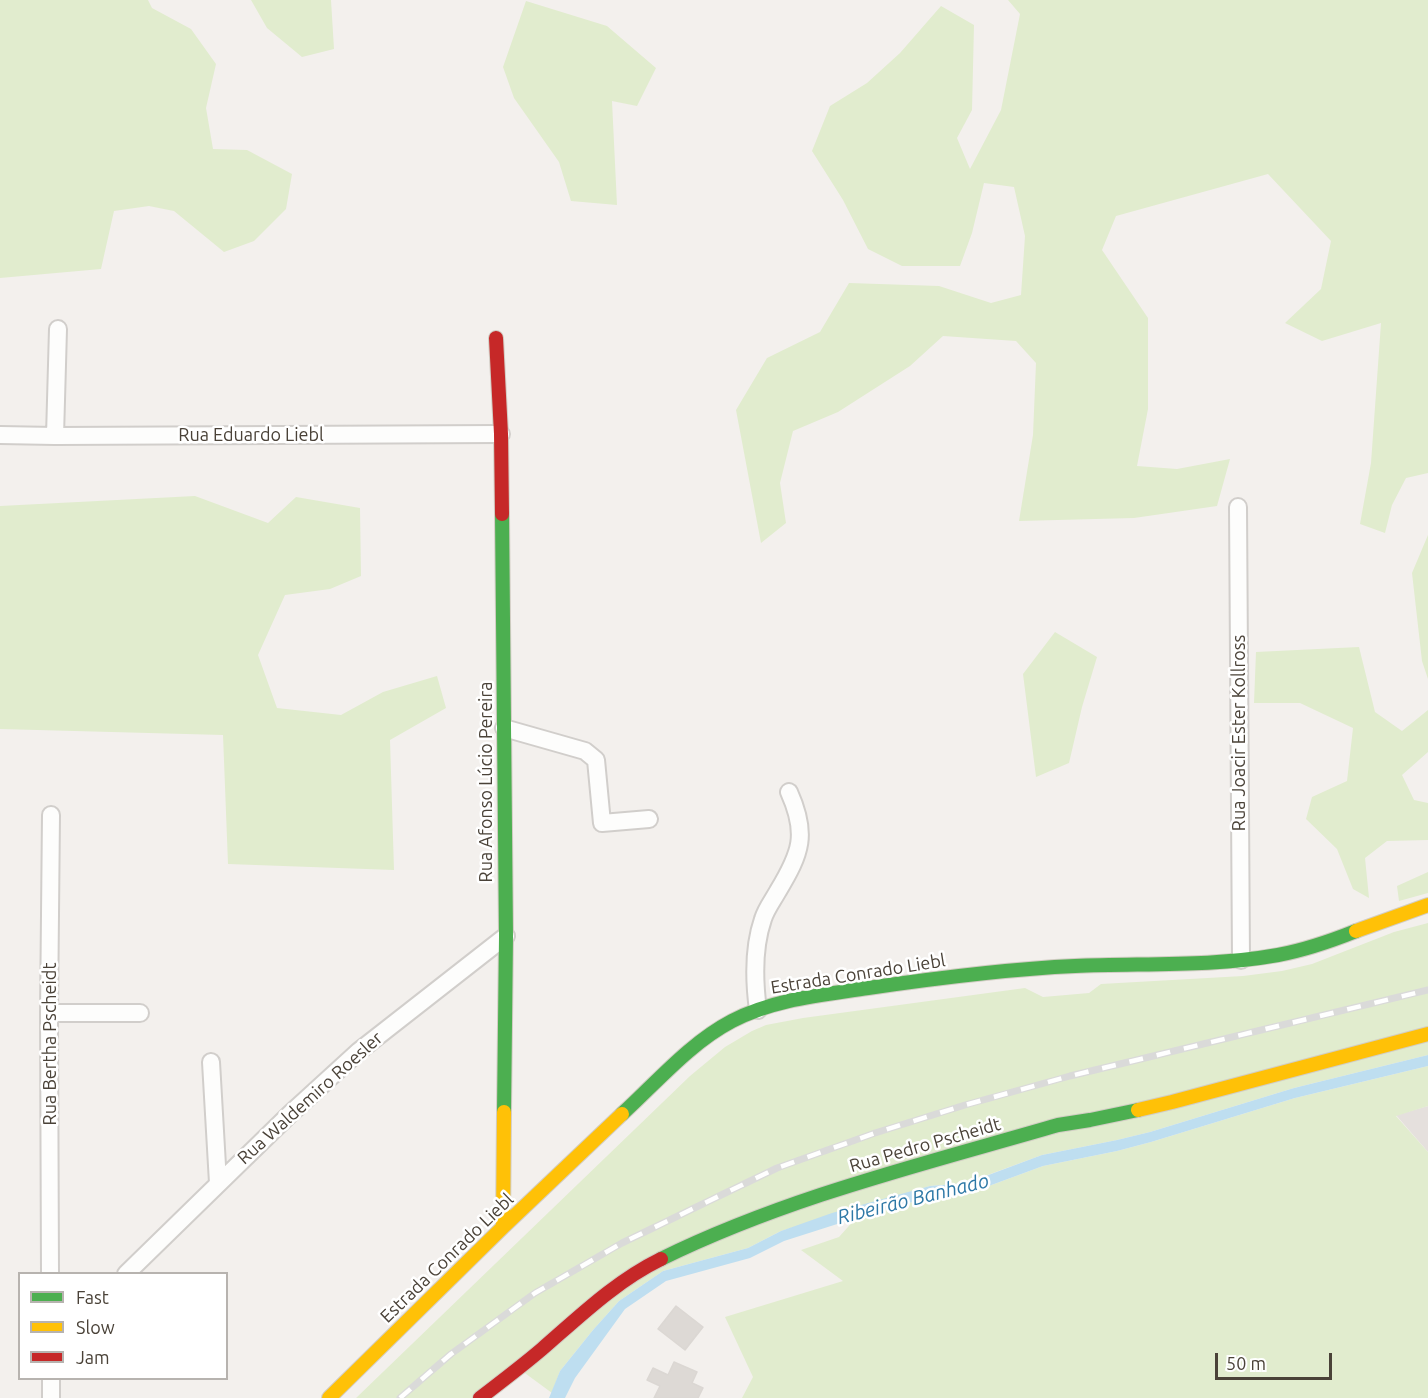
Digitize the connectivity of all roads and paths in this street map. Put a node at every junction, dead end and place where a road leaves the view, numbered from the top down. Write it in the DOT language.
graph roads {
  1 [pos="58,329"];
  2 [pos="496,338"];
  3 [pos="501,434"];
  4 [pos="0,435"];
  5 [pos="55,436"];
  6 [pos="1238,507"];
  7 [pos="504,728"];
  8 [pos="789,792"];
  9 [pos="51,815"];
  10 [pos="649,819"];
  11 [pos="1428,905"];
  12 [pos="506,936"];
  13 [pos="1241,960"];
  14 [pos="758,1010"];
  15 [pos="49,1014"];
  16 [pos="140,1014"];
  17 [pos="1428,1034"];
  18 [pos="211,1062"];
  19 [pos="218,1183"];
  20 [pos="504,1227"];
  21 [pos="50,1272"];
  22 [pos="128,1272"];
  23 [pos="51,1380"];
  24 [pos="51,1398"];
  25 [pos="329,1398"];
  26 [pos="480,1398"];
  1 -- 5 [label="street"];
  2 -- 3 [label="street, Rua Afonso Lúcio Pereira"];
  3 -- 5 [label="street, Rua Eduardo Liebl"];
  3 -- 7 [label="street, Rua Afonso Lúcio Pereira"];
  4 -- 5 [label="street, Rua Eduardo Liebl"];
  6 -- 13 [label="street, Rua Joacir Ester Kollross"];
  7 -- 10 [label="street"];
  7 -- 12 [label="street, Rua Afonso Lúcio Pereira"];
  8 -- 14 [label="street"];
  9 -- 15 [label="street, Rua Bertha Pscheidt"];
  11 -- 13 [label="street, Estrada Conrado Liebl"];
  12 -- 19 [label="street, Rua Waldemiro Roesler"];
  12 -- 20 [label="street, Rua Afonso Lúcio Pereira"];
  13 -- 14 [label="street, Estrada Conrado Liebl"];
  14 -- 20 [label="street, Estrada Conrado Liebl"];
  15 -- 16 [label="street"];
  15 -- 21 [label="street, Rua Bertha Pscheidt"];
  17 -- 26 [label="street, Rua Pedro Pscheidt"];
  18 -- 19 [label="street"];
  19 -- 22 [label="street, Rua Waldemiro Roesler"];
  20 -- 25 [label="street, Estrada Conrado Liebl"];
  23 -- 24 [label="street"];
}
